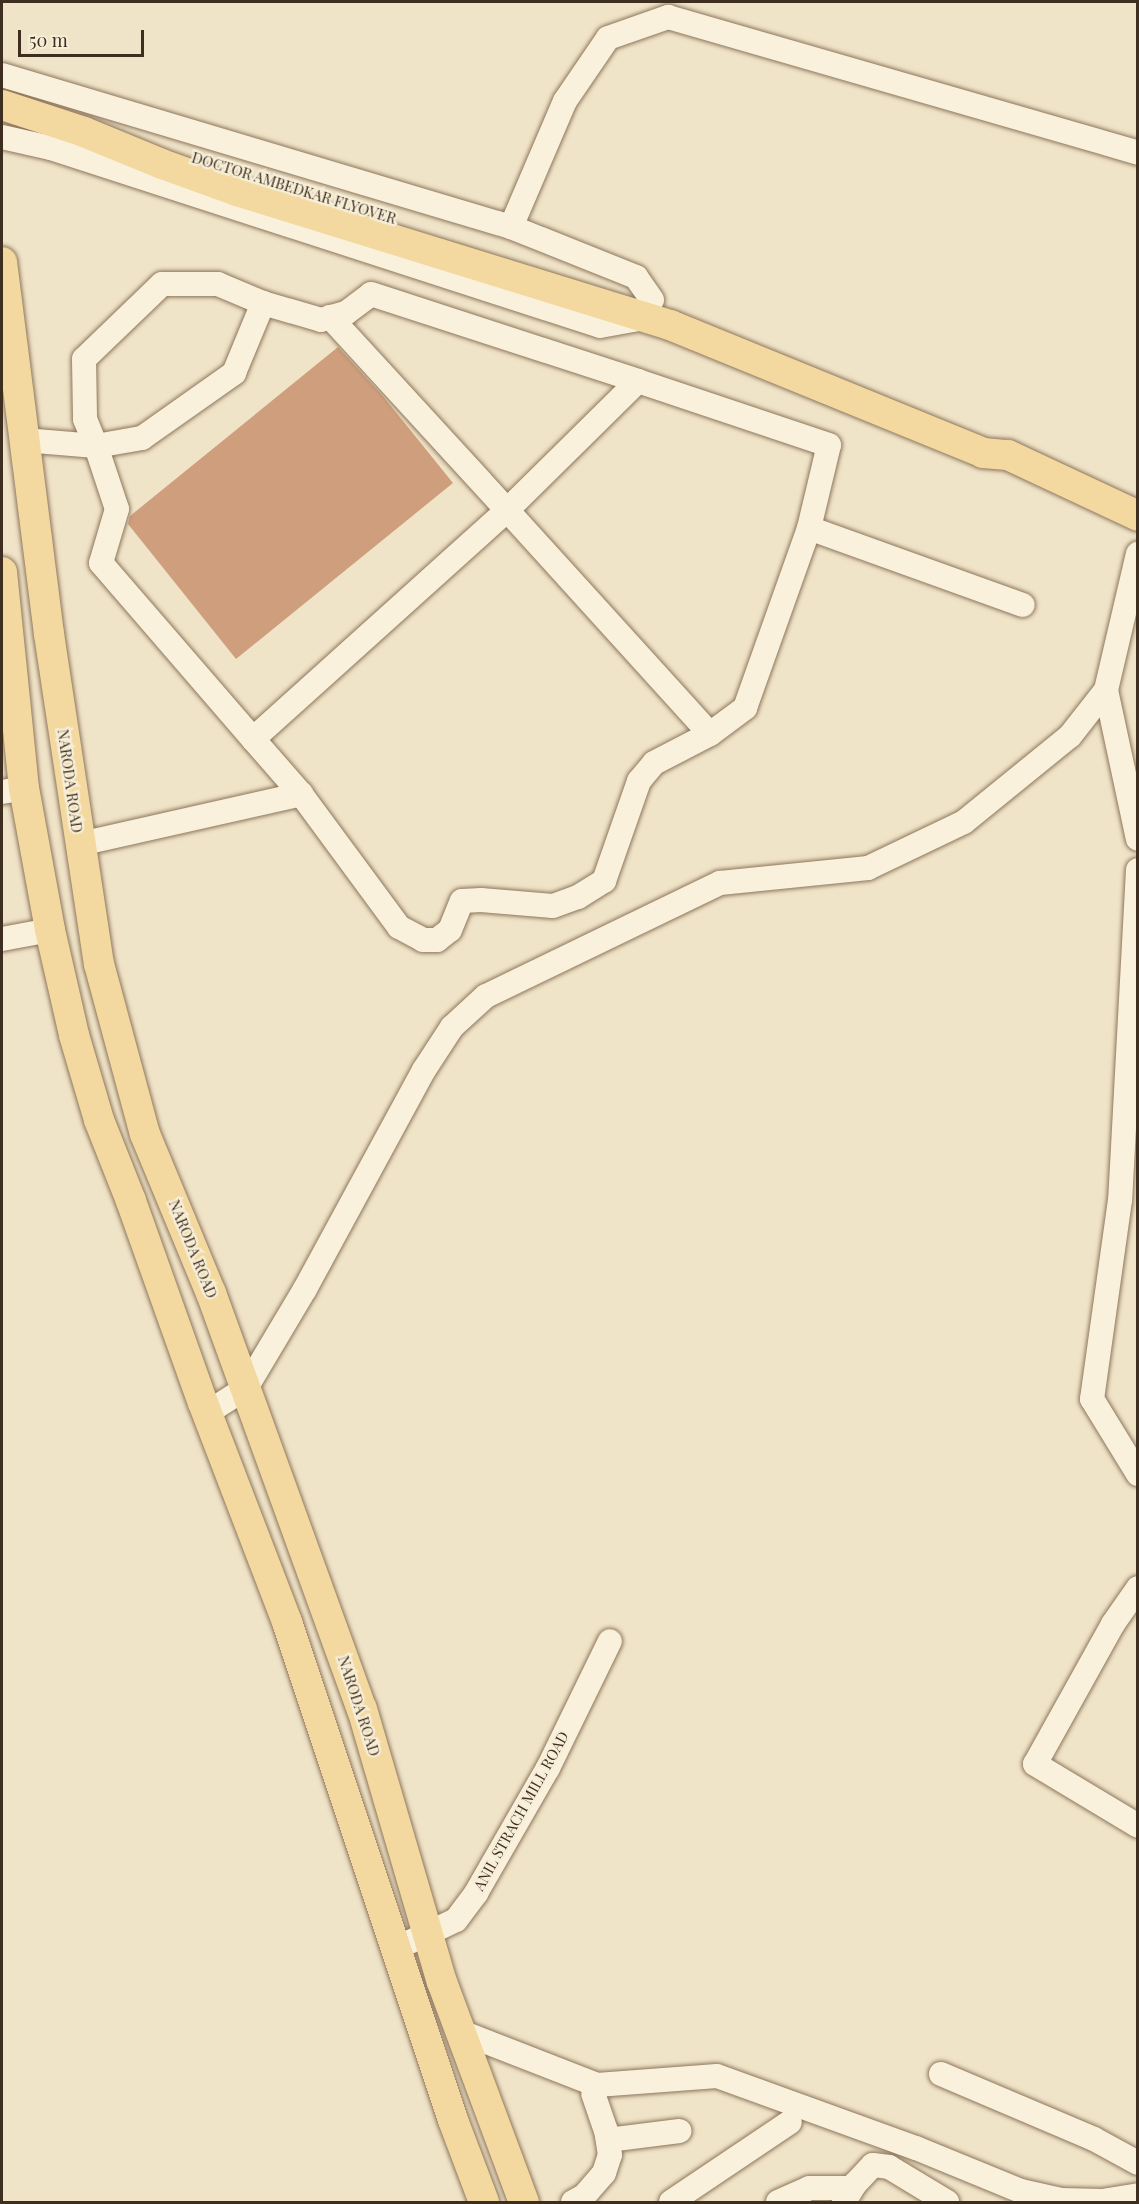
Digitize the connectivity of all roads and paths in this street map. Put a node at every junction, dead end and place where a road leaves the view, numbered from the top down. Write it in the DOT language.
graph roads {
  1 [pos="2,75"];
  2 [pos="2,89"];
  3 [pos="2,105"];
  4 [pos="2,137"];
  5 [pos="1137,153"];
  6 [pos="510,227"];
  7 [pos="2,262"];
  8 [pos="586,288"];
  9 [pos="263,303"];
  10 [pos="649,309"];
  11 [pos="330,317"];
  12 [pos="638,381"];
  13 [pos="24,440"];
  14 [pos="96,446"];
  15 [pos="507,510"];
  16 [pos="1137,516"];
  17 [pos="809,528"];
  18 [pos="1137,554"];
  19 [pos="2,572"];
  20 [pos="1023,605"];
  21 [pos="1106,690"];
  22 [pos="710,734"];
  23 [pos="253,739"];
  24 [pos="13,790"];
  25 [pos="301,794"];
  26 [pos="1137,839"];
  27 [pos="80,844"];
  28 [pos="1137,870"];
  29 [pos="1137,898"];
  30 [pos="50,930"];
  31 [pos="2,939"];
  32 [pos="246,1388"];
  33 [pos="207,1413"];
  34 [pos="1137,1474"];
  35 [pos="1137,1588"];
  36 [pos="610,1641"];
  37 [pos="1137,1826"];
  38 [pos="428,1935"];
  39 [pos="397,1948"];
  40 [pos="460,2032"];
  41 [pos="941,2074"];
  42 [pos="593,2094"];
  43 [pos="790,2122"];
  44 [pos="679,2131"];
  45 [pos="608,2140"];
  46 [pos="1137,2163"];
  47 [pos="848,2195"];
  48 [pos="1137,2195"];
  49 [pos="587,2198"];
  50 [pos="484,2202"];
  51 [pos="524,2202"];
  52 [pos="671,2202"];
  53 [pos="778,2202"];
  54 [pos="947,2202"];
  1 -- 6 [label="street"];
  2 -- 8 [label="main road, DOCTOR AMBEDKAR FLYOVER"];
  3 -- 8 [label="main road, DOCTOR AMBEDKAR FLYOVER"];
  4 -- 10 [label="street"];
  5 -- 6 [label="street"];
  6 -- 10 [label="street"];
  7 -- 13 [label="main road, NARODA ROAD"];
  8 -- 10 [label="main road"];
  9 -- 11 [label="street"];
  9 -- 14 [label="street"];
  9 -- 14 [label="street"];
  10 -- 16 [label="main road"];
  11 -- 12 [label="street"];
  11 -- 15 [label="street"];
  12 -- 15 [label="street"];
  12 -- 17 [label="street"];
  13 -- 14 [label="street"];
  13 -- 27 [label="main road, NARODA ROAD"];
  14 -- 23 [label="street"];
  15 -- 22 [label="street"];
  15 -- 23 [label="street"];
  17 -- 20 [label="street"];
  17 -- 22 [label="street"];
  18 -- 21 [label="street"];
  19 -- 24 [label="main road"];
  21 -- 26 [label="street"];
  21 -- 32 [label="street"];
  22 -- 25 [label="street"];
  23 -- 25 [label="street"];
  24 -- 30 [label="main road"];
  25 -- 27 [label="street"];
  27 -- 32 [label="main road, NARODA ROAD"];
  28 -- 29 [label="street"];
  29 -- 34 [label="street"];
  30 -- 31 [label="street"];
  30 -- 33 [label="main road"];
  32 -- 33 [label="street"];
  32 -- 38 [label="main road, NARODA ROAD"];
  33 -- 39 [label="main road"];
  35 -- 37 [label="street"];
  36 -- 38 [label="street, ANIL STRACH MILL ROAD"];
  38 -- 39 [label="street, ANIL STRACH MILL ROAD"];
  38 -- 40 [label="main road, NARODA ROAD"];
  39 -- 50 [label="main road"];
  40 -- 48 [label="street"];
  40 -- 51 [label="main road, NARODA ROAD"];
  41 -- 46 [label="street"];
  42 -- 45 [label="street"];
  43 -- 52 [label="street"];
  44 -- 45 [label="street"];
  45 -- 49 [label="street"];
  47 -- 53 [label="street"];
  47 -- 54 [label="street"];
}
